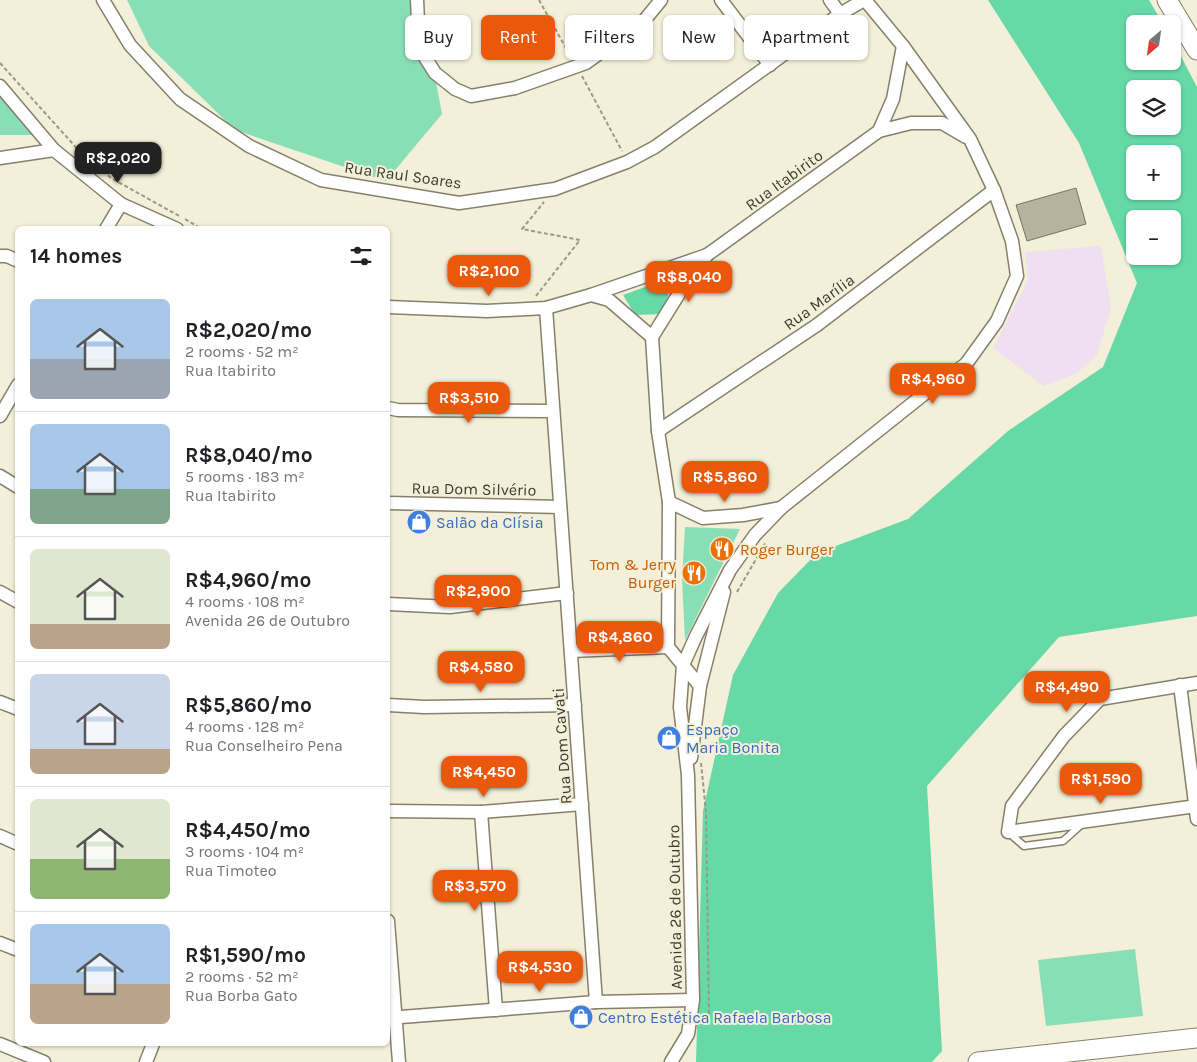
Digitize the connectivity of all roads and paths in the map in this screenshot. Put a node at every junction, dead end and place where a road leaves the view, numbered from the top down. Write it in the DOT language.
graph roads {
  1 [pos="103,0"];
  2 [pos="417,0"];
  3 [pos="539,0"];
  4 [pos="661,0"];
  5 [pos="721,0"];
  6 [pos="830,0"];
  7 [pos="865,0"];
  8 [pos="1167,0"];
  9 [pos="840,14"];
  10 [pos="903,46"];
  11 [pos="1197,50"];
  12 [pos="0,63"];
  13 [pos="770,65"];
  14 [pos="576,66"];
  15 [pos="0,86"];
  16 [pos="879,131"];
  17 [pos="970,139"];
  18 [pos="54,150"];
  19 [pos="0,158"];
  20 [pos="627,162"];
  21 [pos="555,189"];
  22 [pos="994,190"];
  23 [pos="120,204"];
  24 [pos="108,226"];
  25 [pos="170,226"];
  26 [pos="197,226"];
  27 [pos="707,255"];
  28 [pos="0,256"];
  29 [pos="15,260"];
  30 [pos="591,295"];
  31 [pos="390,307"];
  32 [pos="546,308"];
  33 [pos="526,309"];
  34 [pos="652,337"];
  35 [pos="15,390"];
  36 [pos="390,408"];
  37 [pos="554,411"];
  38 [pos="0,416"];
  39 [pos="658,431"];
  40 [pos="0,476"];
  41 [pos="15,485"];
  42 [pos="669,502"];
  43 [pos="390,503"];
  44 [pos="560,507"];
  45 [pos="781,508"];
  46 [pos="767,540"];
  47 [pos="730,570"];
  48 [pos="0,592"];
  49 [pos="737,592"];
  50 [pos="567,593"];
  51 [pos="15,600"];
  52 [pos="390,604"];
  53 [pos="668,647"];
  54 [pos="571,651"];
  55 [pos="683,665"];
  56 [pos="1197,683"];
  57 [pos="1180,685"];
  58 [pos="700,686"];
  59 [pos="0,702"];
  60 [pos="390,705"];
  61 [pos="575,705"];
  62 [pos="15,708"];
  63 [pos="701,758"];
  64 [pos="688,775"];
  65 [pos="582,804"];
  66 [pos="1196,806"];
  67 [pos="390,812"];
  68 [pos="481,812"];
  69 [pos="1197,819"];
  70 [pos="0,836"];
  71 [pos="15,843"];
  72 [pos="0,943"];
  73 [pos="15,949"];
  74 [pos="390,985"];
  75 [pos="693,1000"];
  76 [pos="596,1002"];
  77 [pos="496,1010"];
  78 [pos="391,1017"];
  79 [pos="701,1029"];
  80 [pos="1197,1038"];
  81 [pos="0,1044"];
  82 [pos="152,1046"];
  83 [pos="44,1062"];
  84 [pos="146,1062"];
  85 [pos="399,1062"];
  86 [pos="671,1062"];
  87 [pos="978,1062"];
  1 -- 21 [label="street, Rua Raul Soares"];
  2 -- 14 [label="street"];
  3 -- 14 [label="path"];
  4 -- 14 [label="street"];
  5 -- 13 [label="street"];
  6 -- 9 [label="street"];
  7 -- 9 [label="street, Rua Raul Soares"];
  7 -- 10 [label="street, Avenida 26 de Outubro"];
  8 -- 11 [label="main road"];
  9 -- 13 [label="street, Rua Raul Soares"];
  10 -- 16 [label="street"];
  10 -- 17 [label="street, Avenida 26 de Outubro"];
  12 -- 26 [label="path"];
  13 -- 20 [label="street, Rua Raul Soares"];
  14 -- 20 [label="path"];
  15 -- 18 [label="street"];
  16 -- 17 [label="street, Rua Itabirito"];
  16 -- 27 [label="street, Rua Itabirito"];
  17 -- 22 [label="street, Avenida 26 de Outubro"];
  18 -- 19 [label="street"];
  18 -- 23 [label="street"];
  20 -- 21 [label="street, Rua Raul Soares"];
  21 -- 33 [label="path"];
  22 -- 39 [label="street, Rua Marília"];
  22 -- 45 [label="street, Avenida 26 de Outubro"];
  23 -- 24 [label="street"];
  23 -- 25 [label="street"];
  27 -- 30 [label="street, Rua Itabirito"];
  27 -- 34 [label="street, Rua Itabirito"];
  28 -- 29 [label="street"];
  30 -- 32 [label="street, Rua Itabirito"];
  30 -- 34 [label="street"];
  31 -- 33 [label="street, Rua Itabirito"];
  32 -- 33 [label="street, Rua Itabirito"];
  32 -- 37 [label="street, Rua Dom Cavati"];
  34 -- 39 [label="street"];
  35 -- 38 [label="street"];
  36 -- 37 [label="street"];
  37 -- 44 [label="street, Rua Dom Cavati"];
  39 -- 42 [label="street"];
  40 -- 41 [label="street"];
  42 -- 45 [label="street"];
  42 -- 53 [label="street"];
  43 -- 44 [label="street, Rua Dom Silvério"];
  44 -- 50 [label="street, Rua Dom Cavati"];
  45 -- 47 [label="street, Avenida 26 de Outubro"];
  46 -- 49 [label="path"];
  47 -- 55 [label="street, Avenida 26 de Outubro"];
  47 -- 58 [label="street, Avenida 26 de Outubro"];
  48 -- 51 [label="street"];
  50 -- 52 [label="street"];
  50 -- 54 [label="street, Rua Dom Cavati"];
  53 -- 54 [label="street"];
  53 -- 55 [label="street"];
  54 -- 61 [label="street, Rua Dom Cavati"];
  55 -- 58 [label="street"];
  55 -- 64 [label="street, Avenida 26 de Outubro"];
  56 -- 57 [label="street"];
  57 -- 66 [label="street"];
  57 -- 66 [label="street"];
  58 -- 64 [label="street, Avenida 26 de Outubro"];
  59 -- 62 [label="street"];
  60 -- 61 [label="street"];
  61 -- 65 [label="street, Rua Dom Cavati"];
  63 -- 79 [label="path"];
  64 -- 75 [label="street, Avenida 26 de Outubro"];
  65 -- 68 [label="street"];
  65 -- 76 [label="street, Rua Dom Cavati"];
  66 -- 69 [label="street"];
  67 -- 68 [label="street"];
  68 -- 77 [label="street"];
  70 -- 71 [label="street"];
  72 -- 73 [label="street"];
  74 -- 78 [label="street"];
  75 -- 76 [label="street"];
  75 -- 86 [label="street, Avenida 26 de Outubro"];
  76 -- 77 [label="street"];
  77 -- 78 [label="street"];
  78 -- 85 [label="street"];
  80 -- 87 [label="main road"];
  81 -- 83 [label="street"];
  82 -- 84 [label="street"];
}
